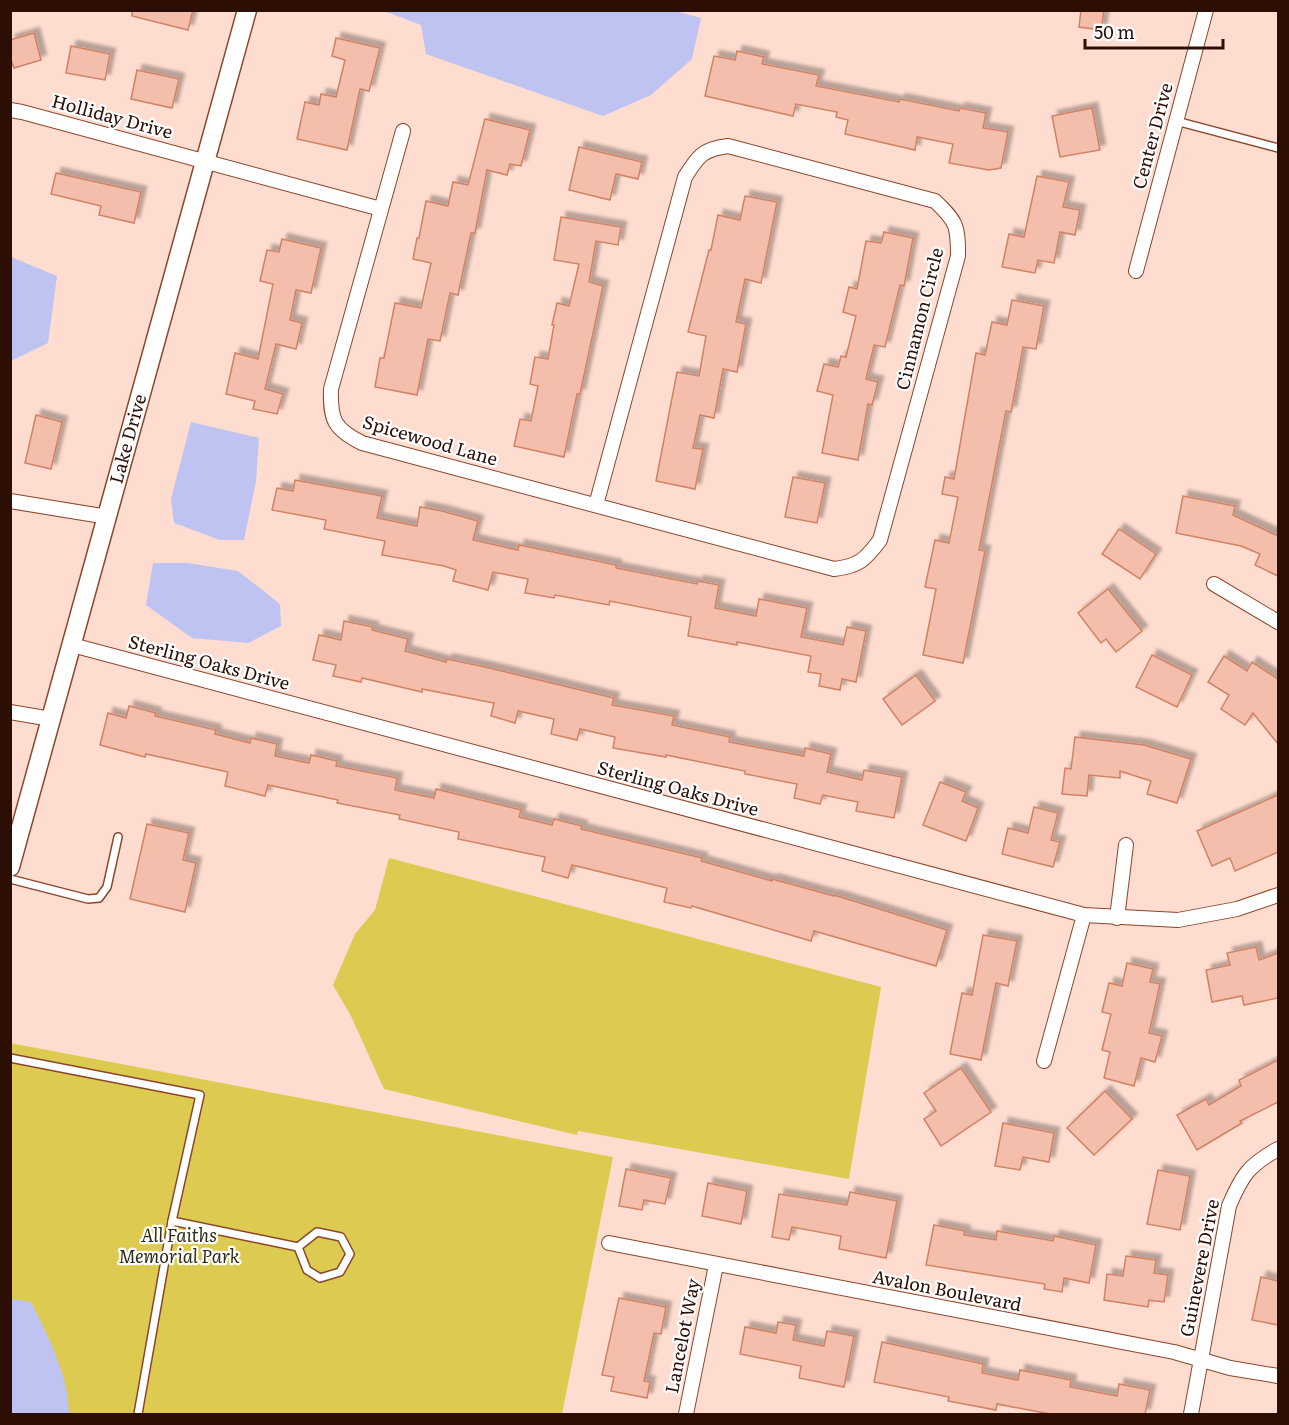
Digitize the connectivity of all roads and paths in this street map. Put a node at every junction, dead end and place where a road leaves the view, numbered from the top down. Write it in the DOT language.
graph roads {
  1 [pos="247,10"];
  2 [pos="1206,10"];
  3 [pos="10,110"];
  4 [pos="1176,121"];
  5 [pos="403,131"];
  6 [pos="1278,148"];
  7 [pos="205,161"];
  8 [pos="381,209"];
  9 [pos="1136,271"];
  10 [pos="10,501"];
  11 [pos="596,505"];
  12 [pos="108,517"];
  13 [pos="1214,584"];
  14 [pos="1278,622"];
  15 [pos="72,645"];
  16 [pos="10,712"];
  17 [pos="51,719"];
  18 [pos="118,837"];
  19 [pos="1126,845"];
  20 [pos="10,867"];
  21 [pos="10,879"];
  22 [pos="1278,895"];
  23 [pos="1084,915"];
  24 [pos="1117,918"];
  25 [pos="10,1058"];
  26 [pos="1044,1061"];
  27 [pos="1278,1149"];
  28 [pos="172,1221"];
  29 [pos="609,1243"];
  30 [pos="298,1247"];
  31 [pos="716,1265"];
  32 [pos="1201,1359"];
  33 [pos="1278,1376"];
  34 [pos="138,1414"];
  35 [pos="686,1414"];
  36 [pos="1191,1414"];
  1 -- 7 [label="street, Lake Drive"];
  2 -- 4 [label="street, Center Drive"];
  3 -- 7 [label="street, Holliday Drive"];
  4 -- 6 [label="lane"];
  4 -- 9 [label="street, Center Drive"];
  5 -- 8 [label="street, Spicewood Lane"];
  7 -- 8 [label="street"];
  7 -- 12 [label="street, Lake Drive"];
  8 -- 11 [label="street, Spicewood Lane"];
  10 -- 12 [label="street"];
  11 -- 11 [label="street, Cinnamon Circle"];
  12 -- 15 [label="street, Lake Drive"];
  13 -- 14 [label="street"];
  15 -- 17 [label="street, Lake Drive"];
  15 -- 23 [label="street, Sterling Oaks Drive"];
  16 -- 17 [label="street"];
  17 -- 20 [label="street, Lake Drive"];
  18 -- 21 [label="lane"];
  19 -- 24 [label="street"];
  22 -- 24 [label="street, Sterling Oaks Drive"];
  23 -- 24 [label="street, Sterling Oaks Drive"];
  23 -- 26 [label="street"];
  25 -- 28 [label="lane"];
  27 -- 32 [label="street, Guinevere Drive"];
  28 -- 30 [label="lane"];
  28 -- 34 [label="lane"];
  29 -- 31 [label="street, Avalon Boulevard"];
  30 -- 30 [label="lane"];
  31 -- 32 [label="street, Avalon Boulevard"];
  31 -- 35 [label="street, Lancelot Way"];
  32 -- 33 [label="street, Avalon Boulevard"];
  32 -- 36 [label="street, Guinevere Drive"];
}
